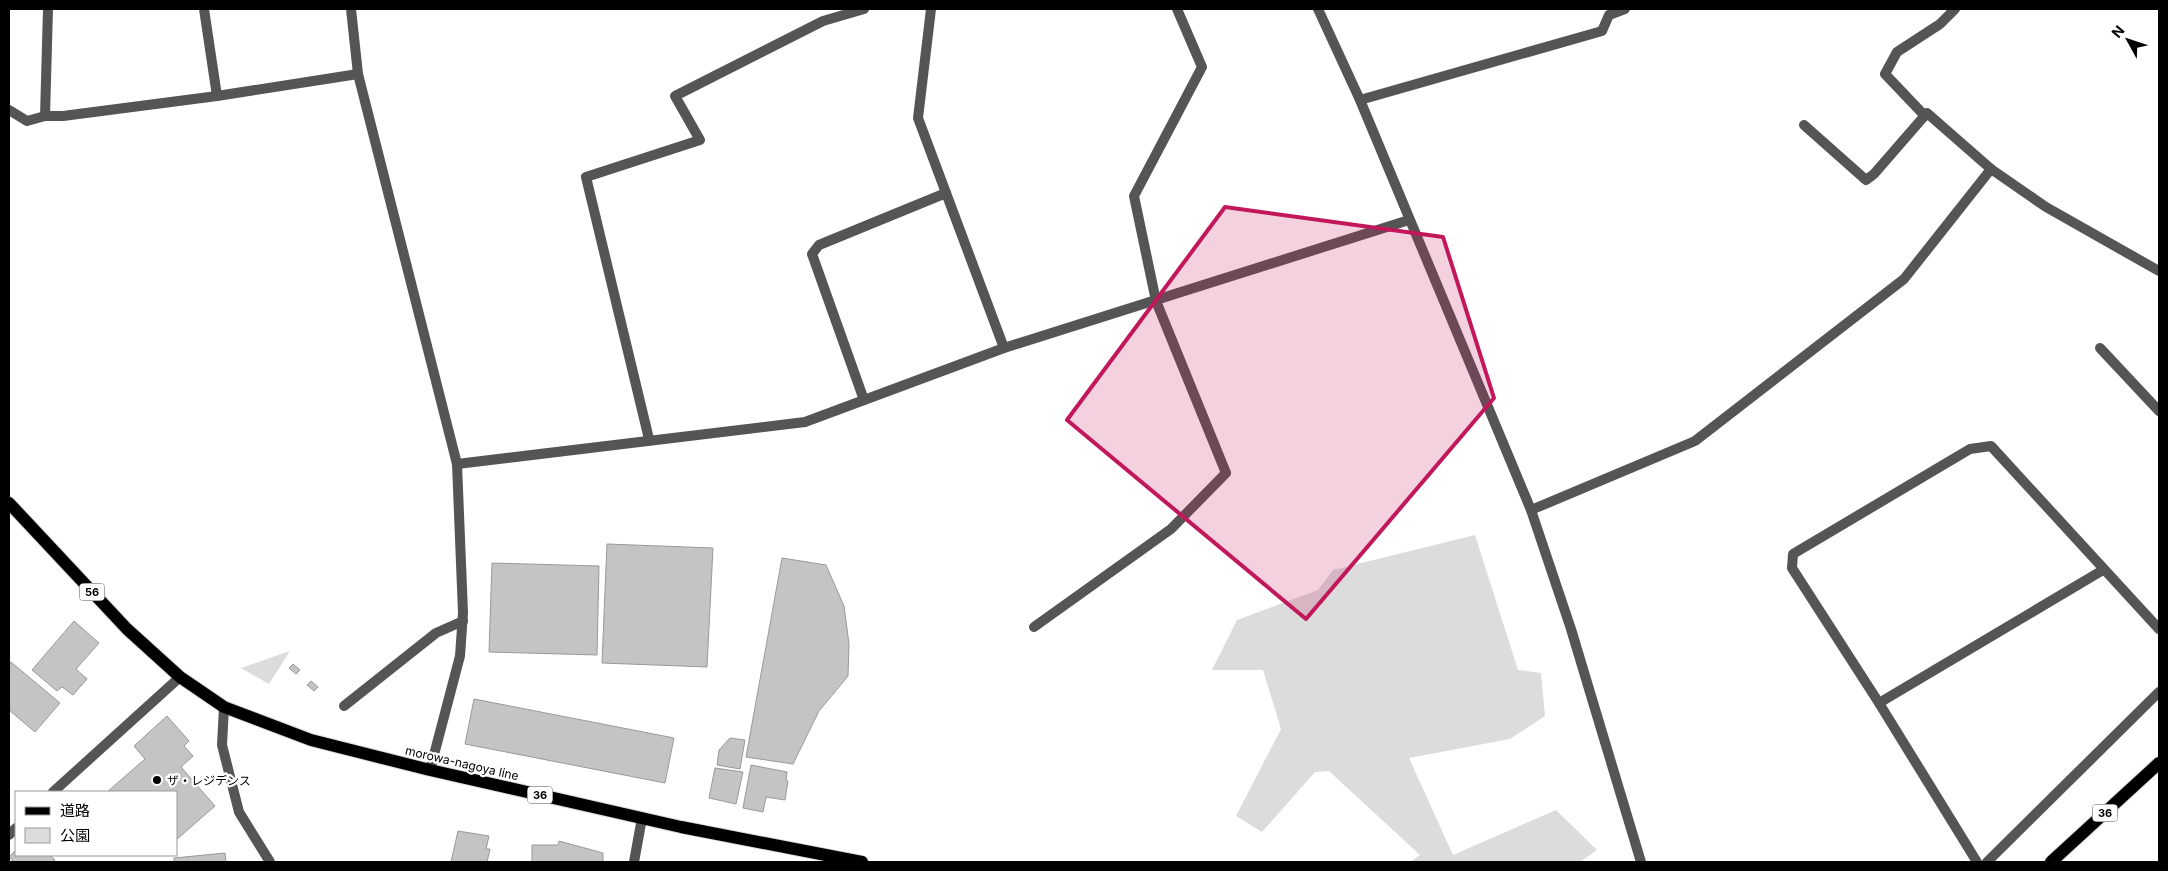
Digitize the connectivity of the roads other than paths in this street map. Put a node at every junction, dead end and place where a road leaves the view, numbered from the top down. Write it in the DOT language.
graph roads {
  1 [pos="48,9"];
  2 [pos="204,9"];
  3 [pos="351,9"];
  4 [pos="864,9"];
  5 [pos="930,9"];
  6 [pos="1177,9"];
  7 [pos="1318,9"];
  8 [pos="1625,9"];
  9 [pos="1951,10"];
  10 [pos="1608,12"];
  11 [pos="358,74"];
  12 [pos="217,96"];
  13 [pos="1360,100"];
  14 [pos="9,110"];
  15 [pos="45,116"];
  16 [pos="1925,116"];
  17 [pos="1804,125"];
  18 [pos="1991,169"];
  19 [pos="946,193"];
  20 [pos="1409,220"];
  21 [pos="2159,271"];
  22 [pos="1156,301"];
  23 [pos="1004,348"];
  24 [pos="2100,348"];
  25 [pos="864,400"];
  26 [pos="2159,411"];
  27 [pos="649,439"];
  28 [pos="457,464"];
  29 [pos="9,503"];
  30 [pos="1531,510"];
  31 [pos="2103,570"];
  32 [pos="463,621"];
  33 [pos="1034,627"];
  34 [pos="2159,630"];
  35 [pos="180,677"];
  36 [pos="2159,692"];
  37 [pos="1879,703"];
  38 [pos="344,706"];
  39 [pos="224,707"];
  40 [pos="2159,763"];
  41 [pos="430,770"];
  42 [pos="54,791"];
  43 [pos="642,818"];
  44 [pos="270,862"];
  45 [pos="634,862"];
  46 [pos="862,862"];
  47 [pos="1641,862"];
  48 [pos="1977,862"];
  49 [pos="1987,862"];
  50 [pos="2051,862"];
  1 -- 15 [label="street"];
  2 -- 12 [label="street"];
  3 -- 11 [label="street"];
  4 -- 27 [label="street"];
  5 -- 19 [label="street"];
  6 -- 22 [label="street"];
  7 -- 13 [label="street"];
  8 -- 10 [label="street"];
  9 -- 16 [label="street"];
  10 -- 13 [label="street"];
  11 -- 12 [label="street"];
  11 -- 28 [label="street"];
  12 -- 15 [label="street"];
  13 -- 20 [label="street"];
  14 -- 15 [label="street"];
  16 -- 17 [label="street"];
  16 -- 18 [label="street"];
  18 -- 21 [label="street"];
  18 -- 30 [label="street"];
  19 -- 23 [label="street"];
  19 -- 25 [label="street"];
  20 -- 22 [label="street"];
  20 -- 30 [label="street"];
  22 -- 23 [label="street"];
  22 -- 33 [label="street"];
  23 -- 25 [label="street"];
  24 -- 26 [label="street"];
  25 -- 27 [label="street"];
  27 -- 28 [label="street"];
  28 -- 32 [label="street"];
  29 -- 35 [label="main road, 56"];
  30 -- 47 [label="street"];
  31 -- 34 [label="street"];
  31 -- 37 [label="street"];
  31 -- 37 [label="street"];
  32 -- 38 [label="street"];
  32 -- 41 [label="street"];
  35 -- 39 [label="main road, 56"];
  35 -- 42 [label="street"];
  36 -- 49 [label="street"];
  37 -- 48 [label="street"];
  39 -- 41 [label="main road, morowa-nagoya line / 36"];
  39 -- 44 [label="street"];
  40 -- 50 [label="main road, 36"];
  41 -- 43 [label="main road, morowa-nagoya line / 36"];
  43 -- 45 [label="street"];
  43 -- 46 [label="main road, morowa-nagoya line / 36"];
}
